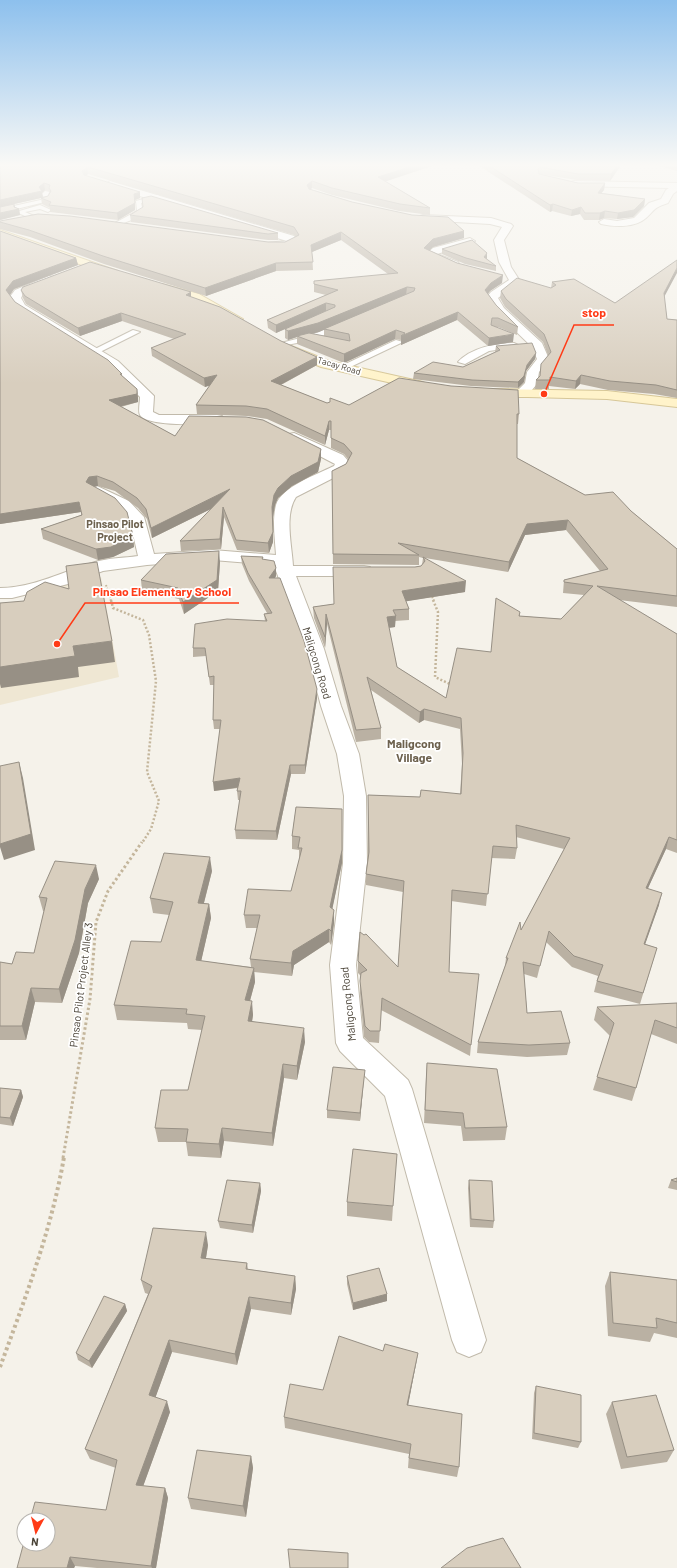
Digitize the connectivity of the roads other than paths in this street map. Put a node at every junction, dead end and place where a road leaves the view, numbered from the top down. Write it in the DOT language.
graph roads {
  1 [pos="27,238"];
  2 [pos="291,238"];
  3 [pos="500,238"];
  4 [pos="472,241"];
  5 [pos="261,244"];
  6 [pos="90,265"];
  7 [pos="461,267"];
  8 [pos="76,270"];
  9 [pos="62,275"];
  10 [pos="122,276"];
  11 [pos="501,278"];
  12 [pos="519,282"];
  13 [pos="149,284"];
  14 [pos="350,322"];
  15 [pos="246,325"];
  16 [pos="136,332"];
  17 [pos="509,337"];
  18 [pos="310,338"];
  19 [pos="276,342"];
  20 [pos="324,342"];
  21 [pos="399,342"];
  22 [pos="526,345"];
  23 [pos="538,346"];
  24 [pos="95,351"];
  25 [pos="462,362"];
  26 [pos="340,368"];
  27 [pos="432,388"];
  28 [pos="474,392"];
  29 [pos="521,394"];
  30 [pos="677,403"];
  31 [pos="231,420"];
  32 [pos="280,430"];
  33 [pos="97,491"];
  34 [pos="147,560"];
  35 [pos="285,566"];
  36 [pos="382,571"];
  37 [pos="0,593"];
  38 [pos="469,1340"];
  1 -- 6 [label="main road"];
  2 -- 5 [label="street"];
  3 -- 12 [label="street"];
  4 -- 7 [label="street"];
  6 -- 8 [label="street"];
  6 -- 10 [label="main road"];
  9 -- 24 [label="street"];
  11 -- 12 [label="street"];
  12 -- 23 [label="street"];
  13 -- 15 [label="main road"];
  14 -- 18 [label="lane"];
  16 -- 24 [label="lane"];
  17 -- 22 [label="lane"];
  18 -- 19 [label="lane"];
  18 -- 20 [label="lane"];
  19 -- 26 [label="main road, Tacay Road"];
  21 -- 26 [label="lane"];
  22 -- 23 [label="lane"];
  22 -- 25 [label="lane"];
  23 -- 29 [label="street"];
  24 -- 31 [label="street"];
  26 -- 27 [label="main road, Tacay Road"];
  28 -- 29 [label="main road"];
  29 -- 30 [label="main road"];
  32 -- 35 [label="street, Maligcong Road"];
  33 -- 34 [label="street"];
  34 -- 35 [label="street"];
  34 -- 37 [label="street"];
  35 -- 36 [label="street"];
  35 -- 38 [label="street, Maligcong Road"];
}
